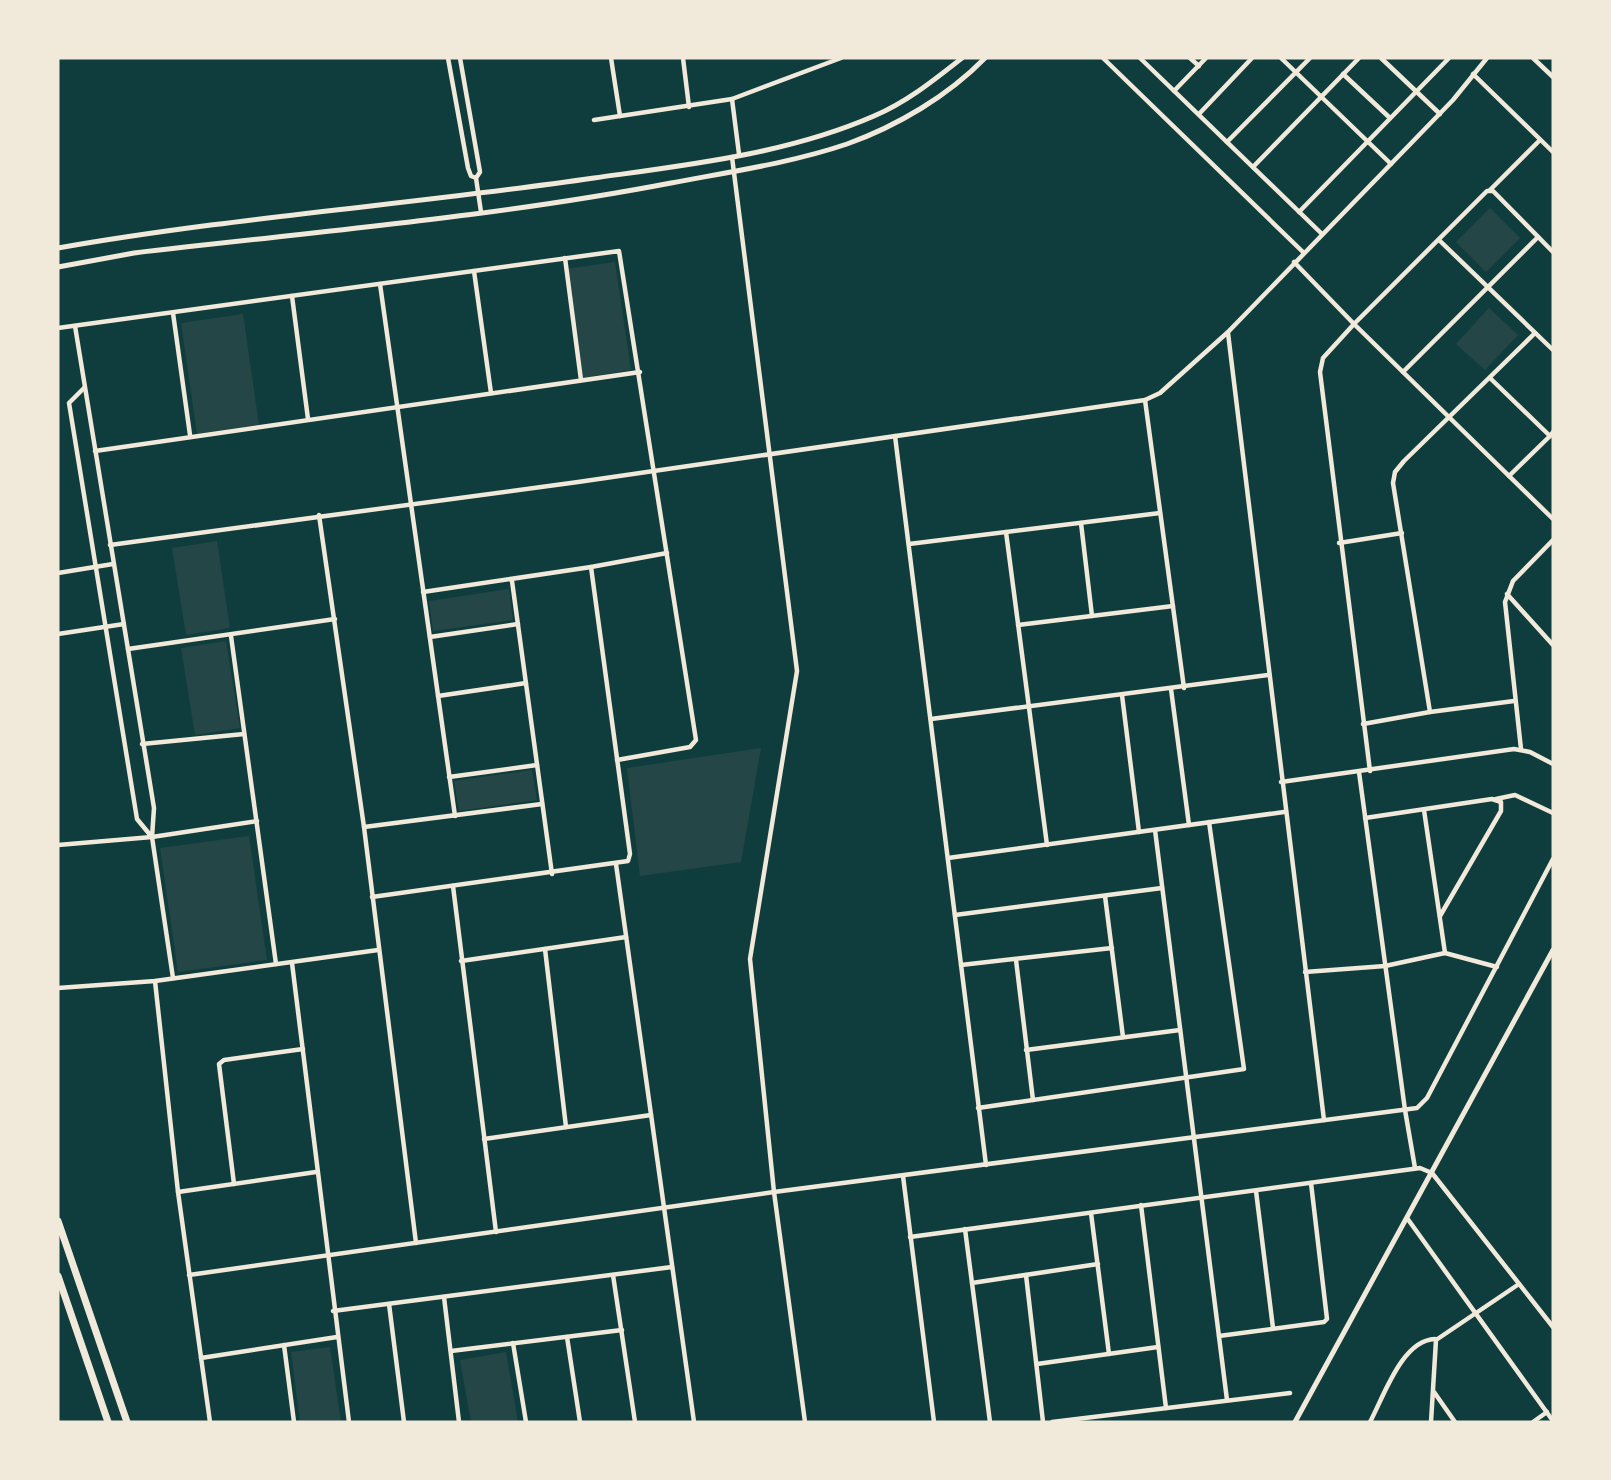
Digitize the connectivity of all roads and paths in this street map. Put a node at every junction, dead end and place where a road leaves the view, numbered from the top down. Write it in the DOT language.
graph roads {
  1 [pos="448,58"];
  2 [pos="460,58"];
  3 [pos="611,58"];
  4 [pos="683,58"];
  5 [pos="841,58"];
  6 [pos="962,58"];
  7 [pos="985,58"];
  8 [pos="1103,58"];
  9 [pos="1140,58"];
  10 [pos="1190,58"];
  11 [pos="1206,58"];
  12 [pos="1252,58"];
  13 [pos="1281,58"];
  14 [pos="1310,58"];
  15 [pos="1359,58"];
  16 [pos="1381,58"];
  17 [pos="1449,58"];
  18 [pos="1487,58"];
  19 [pos="1533,58"];
  20 [pos="1199,66"];
  21 [pos="1296,72"];
  22 [pos="1343,74"];
  23 [pos="1473,74"];
  24 [pos="1553,77"];
  25 [pos="1174,90"];
  26 [pos="1416,91"];
  27 [pos="1321,97"];
  28 [pos="732,99"];
  29 [pos="689,107"];
  30 [pos="1199,114"];
  31 [pos="1440,114"];
  32 [pos="620,116"];
  33 [pos="1390,118"];
  34 [pos="594,120"];
  35 [pos="1540,140"];
  36 [pos="1367,141"];
  37 [pos="1227,142"];
  38 [pos="1553,152"];
  39 [pos="739,154"];
  40 [pos="732,156"];
  41 [pos="1391,164"];
  42 [pos="1253,167"];
  43 [pos="733,171"];
  44 [pos="476,178"];
  45 [pos="1490,190"];
  46 [pos="478,195"];
  47 [pos="481,212"];
  48 [pos="1299,212"];
  49 [pos="1322,234"];
  50 [pos="1538,237"];
  51 [pos="1439,240"];
  52 [pos="58,248"];
  53 [pos="1553,251"];
  54 [pos="1304,253"];
  55 [pos="565,258"];
  56 [pos="1294,262"];
  57 [pos="58,267"];
  58 [pos="474,271"];
  59 [pos="380,284"];
  60 [pos="1487,287"];
  61 [pos="292,296"];
  62 [pos="173,313"];
  63 [pos="1354,324"];
  64 [pos="75,326"];
  65 [pos="58,328"];
  66 [pos="1228,332"];
  67 [pos="1535,333"];
  68 [pos="1553,350"];
  69 [pos="640,372"];
  70 [pos="1403,372"];
  71 [pos="1491,379"];
  72 [pos="581,380"];
  73 [pos="84,388"];
  74 [pos="491,393"];
  75 [pos="1144,400"];
  76 [pos="398,407"];
  77 [pos="308,419"];
  78 [pos="1451,419"];
  79 [pos="1552,434"];
  80 [pos="190,435"];
  81 [pos="895,436"];
  82 [pos="95,451"];
  83 [pos="768,453"];
  84 [pos="654,470"];
  85 [pos="1509,476"];
  86 [pos="411,503"];
  87 [pos="1160,513"];
  88 [pos="319,515"];
  89 [pos="1553,519"];
  90 [pos="1081,523"];
  91 [pos="1006,532"];
  92 [pos="1402,533"];
  93 [pos="1553,540"];
  94 [pos="1339,543"];
  95 [pos="909,544"];
  96 [pos="110,545"];
  97 [pos="667,553"];
  98 [pos="113,564"];
  99 [pos="96,567"];
  100 [pos="591,567"];
  101 [pos="58,573"];
  102 [pos="512,581"];
  103 [pos="423,592"];
  104 [pos="1507,593"];
  105 [pos="1173,606"];
  106 [pos="1092,616"];
  107 [pos="335,620"];
  108 [pos="124,624"];
  109 [pos="518,624"];
  110 [pos="1018,625"];
  111 [pos="105,627"];
  112 [pos="58,634"];
  113 [pos="230,636"];
  114 [pos="429,637"];
  115 [pos="1553,645"];
  116 [pos="128,649"];
  117 [pos="1268,676"];
  118 [pos="526,683"];
  119 [pos="1184,688"];
  120 [pos="1171,689"];
  121 [pos="1122,695"];
  122 [pos="438,696"];
  123 [pos="1514,701"];
  124 [pos="1029,707"];
  125 [pos="1430,712"];
  126 [pos="931,719"];
  127 [pos="1363,724"];
  128 [pos="244,734"];
  129 [pos="142,744"];
  130 [pos="1521,749"];
  131 [pos="617,760"];
  132 [pos="1553,764"];
  133 [pos="537,765"];
  134 [pos="1370,771"];
  135 [pos="1359,772"];
  136 [pos="449,777"];
  137 [pos="1281,782"];
  138 [pos="1496,799"];
  139 [pos="542,804"];
  140 [pos="1424,810"];
  141 [pos="1284,812"];
  142 [pos="1553,813"];
  143 [pos="455,816"];
  144 [pos="1365,818"];
  145 [pos="257,821"];
  146 [pos="1209,822"];
  147 [pos="1189,825"];
  148 [pos="363,827"];
  149 [pos="1155,830"];
  150 [pos="1139,832"];
  151 [pos="152,837"];
  152 [pos="58,845"];
  153 [pos="1046,845"];
  154 [pos="948,858"];
  155 [pos="1553,859"];
  156 [pos="616,864"];
  157 [pos="552,874"];
  158 [pos="453,886"];
  159 [pos="1162,888"];
  160 [pos="1105,896"];
  161 [pos="372,897"];
  162 [pos="955,915"];
  163 [pos="1440,917"];
  164 [pos="626,937"];
  165 [pos="1112,948"];
  166 [pos="545,949"];
  167 [pos="378,950"];
  168 [pos="1553,950"];
  169 [pos="1445,953"];
  170 [pos="1016,960"];
  171 [pos="461,961"];
  172 [pos="292,962"];
  173 [pos="276,964"];
  174 [pos="961,965"];
  175 [pos="1385,966"];
  176 [pos="1497,967"];
  177 [pos="1305,972"];
  178 [pos="173,978"];
  179 [pos="155,981"];
  180 [pos="58,988"];
  181 [pos="1180,1030"];
  182 [pos="1123,1037"];
  183 [pos="303,1049"];
  184 [pos="1026,1050"];
  185 [pos="1186,1080"];
  186 [pos="1033,1100"];
  187 [pos="978,1108"];
  188 [pos="1405,1110"];
  189 [pos="651,1115"];
  190 [pos="1324,1121"];
  191 [pos="566,1127"];
  192 [pos="1194,1138"];
  193 [pos="484,1139"];
  194 [pos="986,1165"];
  195 [pos="1415,1168"];
  196 [pos="316,1172"];
  197 [pos="1432,1173"];
  198 [pos="903,1176"];
  199 [pos="1311,1183"];
  200 [pos="234,1184"];
  201 [pos="1256,1191"];
  202 [pos="178,1192"];
  203 [pos="774,1192"];
  204 [pos="1201,1197"];
  205 [pos="1142,1205"];
  206 [pos="664,1208"];
  207 [pos="1091,1212"];
  208 [pos="1406,1217"];
  209 [pos="58,1221"];
  210 [pos="965,1229"];
  211 [pos="496,1232"];
  212 [pos="910,1237"];
  213 [pos="416,1243"];
  214 [pos="326,1256"];
  215 [pos="1098,1264"];
  216 [pos="672,1267"];
  217 [pos="190,1275"];
  218 [pos="613,1275"];
  219 [pos="1026,1275"];
  220 [pos="58,1276"];
  221 [pos="972,1283"];
  222 [pos="1519,1284"];
  223 [pos="444,1297"];
  224 [pos="389,1304"];
  225 [pos="334,1311"];
  226 [pos="1476,1313"];
  227 [pos="1553,1327"];
  228 [pos="1273,1328"];
  229 [pos="622,1330"];
  230 [pos="1219,1336"];
  231 [pos="337,1337"];
  232 [pos="568,1337"];
  233 [pos="1436,1339"];
  234 [pos="513,1343"];
  235 [pos="284,1345"];
  236 [pos="1158,1348"];
  237 [pos="451,1351"];
  238 [pos="1110,1354"];
  239 [pos="201,1358"];
  240 [pos="1037,1364"];
  241 [pos="1433,1391"];
  242 [pos="1290,1393"];
  243 [pos="1227,1401"];
  244 [pos="1166,1408"];
  245 [pos="1547,1412"];
  246 [pos="1553,1421"];
  247 [pos="108,1422"];
  248 [pos="127,1422"];
  249 [pos="210,1422"];
  250 [pos="294,1422"];
  251 [pos="349,1422"];
  252 [pos="404,1422"];
  253 [pos="459,1422"];
  254 [pos="526,1422"];
  255 [pos="580,1422"];
  256 [pos="635,1422"];
  257 [pos="694,1422"];
  258 [pos="805,1422"];
  259 [pos="934,1422"];
  260 [pos="990,1422"];
  261 [pos="1043,1422"];
  262 [pos="1052,1422"];
  263 [pos="1295,1422"];
  264 [pos="1370,1422"];
  265 [pos="1431,1422"];
  266 [pos="1455,1422"];
  267 [pos="1532,1422"];
  1 -- 44 [label="street"];
  2 -- 44 [label="street"];
  3 -- 32 [label="street"];
  4 -- 29 [label="street"];
  5 -- 28 [label="street"];
  6 -- 39 [label="street"];
  7 -- 43 [label="street"];
  8 -- 54 [label="street"];
  9 -- 25 [label="street"];
  10 -- 20 [label="street"];
  11 -- 20 [label="street"];
  12 -- 30 [label="street"];
  13 -- 21 [label="street"];
  14 -- 21 [label="street"];
  15 -- 22 [label="street"];
  16 -- 26 [label="street"];
  17 -- 26 [label="street"];
  18 -- 23 [label="street"];
  19 -- 24 [label="street"];
  20 -- 25 [label="street"];
  21 -- 27 [label="street"];
  21 -- 37 [label="street"];
  22 -- 27 [label="street"];
  22 -- 33 [label="street"];
  23 -- 31 [label="street"];
  23 -- 35 [label="street"];
  25 -- 30 [label="street"];
  26 -- 31 [label="street"];
  26 -- 33 [label="street"];
  27 -- 36 [label="street"];
  27 -- 42 [label="street"];
  28 -- 29 [label="street"];
  28 -- 39 [label="street"];
  29 -- 32 [label="street"];
  30 -- 37 [label="street"];
  31 -- 41 [label="street"];
  32 -- 34 [label="street"];
  33 -- 36 [label="street"];
  35 -- 38 [label="street"];
  35 -- 45 [label="street"];
  36 -- 41 [label="street"];
  36 -- 48 [label="street"];
  37 -- 42 [label="street"];
  39 -- 40 [label="street"];
  40 -- 43 [label="street"];
  40 -- 46 [label="street"];
  41 -- 49 [label="street"];
  42 -- 48 [label="street"];
  43 -- 47 [label="street"];
  43 -- 83 [label="street"];
  44 -- 46 [label="street"];
  45 -- 50 [label="street"];
  45 -- 51 [label="street"];
  46 -- 47 [label="street"];
  46 -- 52 [label="street"];
  47 -- 57 [label="street"];
  48 -- 49 [label="street"];
  49 -- 54 [label="street"];
  50 -- 53 [label="street"];
  50 -- 60 [label="street"];
  51 -- 60 [label="street"];
  51 -- 63 [label="street"];
  54 -- 56 [label="street"];
  55 -- 58 [label="street"];
  55 -- 69 [label="street"];
  55 -- 72 [label="street"];
  56 -- 63 [label="street"];
  56 -- 66 [label="street"];
  58 -- 59 [label="street"];
  58 -- 74 [label="street"];
  59 -- 61 [label="street"];
  59 -- 76 [label="street"];
  60 -- 67 [label="street"];
  60 -- 70 [label="street"];
  61 -- 62 [label="street"];
  61 -- 77 [label="street"];
  62 -- 64 [label="street"];
  62 -- 80 [label="street"];
  63 -- 70 [label="street"];
  63 -- 94 [label="street"];
  64 -- 65 [label="street"];
  64 -- 73 [label="street"];
  66 -- 75 [label="street"];
  66 -- 117 [label="street"];
  67 -- 68 [label="street"];
  67 -- 71 [label="street"];
  69 -- 72 [label="street"];
  69 -- 84 [label="street"];
  70 -- 78 [label="street"];
  71 -- 78 [label="street"];
  71 -- 79 [label="street"];
  72 -- 74 [label="street"];
  73 -- 82 [label="street"];
  73 -- 99 [label="street"];
  74 -- 76 [label="street"];
  75 -- 81 [label="street"];
  75 -- 87 [label="street"];
  76 -- 77 [label="street"];
  76 -- 86 [label="street"];
  77 -- 80 [label="street"];
  78 -- 85 [label="street"];
  78 -- 92 [label="street"];
  79 -- 85 [label="street"];
  80 -- 82 [label="street"];
  81 -- 83 [label="street"];
  81 -- 95 [label="street"];
  82 -- 96 [label="street"];
  83 -- 84 [label="street"];
  83 -- 203 [label="street"];
  84 -- 86 [label="street"];
  84 -- 97 [label="street"];
  85 -- 89 [label="street"];
  86 -- 88 [label="street"];
  86 -- 103 [label="street"];
  87 -- 90 [label="street"];
  87 -- 105 [label="street"];
  88 -- 96 [label="street"];
  88 -- 107 [label="street"];
  90 -- 91 [label="street"];
  90 -- 106 [label="street"];
  91 -- 95 [label="street"];
  91 -- 110 [label="street"];
  92 -- 94 [label="street"];
  92 -- 125 [label="street"];
  93 -- 104 [label="street"];
  94 -- 127 [label="street"];
  95 -- 126 [label="street"];
  96 -- 98 [label="street"];
  97 -- 100 [label="street"];
  97 -- 131 [label="street"];
  98 -- 99 [label="street"];
  98 -- 108 [label="street"];
  99 -- 101 [label="street"];
  99 -- 111 [label="street"];
  100 -- 102 [label="street"];
  100 -- 131 [label="street"];
  102 -- 103 [label="street"];
  102 -- 109 [label="street"];
  103 -- 114 [label="street"];
  104 -- 115 [label="street"];
  104 -- 123 [label="street"];
  105 -- 106 [label="street"];
  105 -- 119 [label="street"];
  106 -- 110 [label="street"];
  107 -- 113 [label="street"];
  107 -- 148 [label="street"];
  108 -- 111 [label="street"];
  108 -- 116 [label="street"];
  109 -- 114 [label="street"];
  109 -- 118 [label="street"];
  110 -- 124 [label="street"];
  111 -- 112 [label="street"];
  111 -- 151 [label="street"];
  113 -- 116 [label="street"];
  113 -- 128 [label="street"];
  114 -- 122 [label="street"];
  116 -- 129 [label="street"];
  117 -- 119 [label="street"];
  117 -- 137 [label="street"];
  118 -- 122 [label="street"];
  118 -- 133 [label="street"];
  119 -- 120 [label="street"];
  120 -- 121 [label="street"];
  120 -- 147 [label="street"];
  121 -- 124 [label="street"];
  121 -- 150 [label="street"];
  122 -- 136 [label="street"];
  123 -- 125 [label="street"];
  123 -- 130 [label="street"];
  124 -- 126 [label="street"];
  124 -- 153 [label="street"];
  125 -- 127 [label="street"];
  126 -- 154 [label="street"];
  127 -- 134 [label="street"];
  128 -- 129 [label="street"];
  128 -- 145 [label="street"];
  129 -- 151 [label="street"];
  130 -- 132 [label="street"];
  130 -- 134 [label="street"];
  131 -- 156 [label="street"];
  133 -- 136 [label="street"];
  133 -- 139 [label="street"];
  134 -- 135 [label="street"];
  135 -- 137 [label="street"];
  135 -- 144 [label="street"];
  136 -- 143 [label="street"];
  137 -- 141 [label="street"];
  138 -- 140 [label="street"];
  138 -- 142 [label="street"];
  138 -- 163 [label="street"];
  139 -- 143 [label="street"];
  139 -- 157 [label="street"];
  140 -- 144 [label="street"];
  140 -- 163 [label="street"];
  141 -- 146 [label="street"];
  141 -- 177 [label="street"];
  143 -- 148 [label="street"];
  144 -- 175 [label="street"];
  145 -- 151 [label="street"];
  145 -- 173 [label="street"];
  146 -- 147 [label="street"];
  146 -- 185 [label="street"];
  147 -- 149 [label="street"];
  148 -- 161 [label="street"];
  149 -- 150 [label="street"];
  149 -- 159 [label="street"];
  150 -- 153 [label="street"];
  151 -- 152 [label="street"];
  151 -- 178 [label="street"];
  153 -- 154 [label="street"];
  154 -- 162 [label="street"];
  155 -- 176 [label="street"];
  156 -- 157 [label="street"];
  156 -- 164 [label="street"];
  157 -- 158 [label="street"];
  158 -- 161 [label="street"];
  158 -- 171 [label="street"];
  159 -- 160 [label="street"];
  159 -- 181 [label="street"];
  160 -- 162 [label="street"];
  160 -- 165 [label="street"];
  161 -- 167 [label="street"];
  162 -- 174 [label="street"];
  163 -- 169 [label="street"];
  164 -- 166 [label="street"];
  164 -- 189 [label="street"];
  165 -- 170 [label="street"];
  165 -- 182 [label="street"];
  166 -- 171 [label="street"];
  166 -- 191 [label="street"];
  167 -- 172 [label="street"];
  167 -- 213 [label="street"];
  168 -- 197 [label="street"];
  169 -- 175 [label="street"];
  169 -- 176 [label="street"];
  170 -- 174 [label="street"];
  170 -- 184 [label="street"];
  171 -- 193 [label="street"];
  172 -- 173 [label="street"];
  172 -- 183 [label="street"];
  173 -- 178 [label="street"];
  174 -- 187 [label="street"];
  175 -- 177 [label="street"];
  175 -- 188 [label="street"];
  176 -- 188 [label="street"];
  177 -- 190 [label="street"];
  178 -- 179 [label="street"];
  179 -- 180 [label="street"];
  179 -- 202 [label="street"];
  181 -- 182 [label="street"];
  181 -- 185 [label="street"];
  182 -- 184 [label="street"];
  183 -- 196 [label="street"];
  183 -- 200 [label="street"];
  184 -- 186 [label="street"];
  185 -- 186 [label="street"];
  185 -- 192 [label="street"];
  186 -- 187 [label="street"];
  187 -- 194 [label="street"];
  188 -- 190 [label="street"];
  188 -- 195 [label="street"];
  189 -- 191 [label="street"];
  189 -- 206 [label="street"];
  190 -- 192 [label="street"];
  191 -- 193 [label="street"];
  192 -- 194 [label="street"];
  192 -- 204 [label="street"];
  193 -- 211 [label="street"];
  194 -- 198 [label="street"];
  195 -- 197 [label="street"];
  195 -- 199 [label="street"];
  196 -- 200 [label="street"];
  196 -- 214 [label="street"];
  197 -- 208 [label="street"];
  197 -- 222 [label="street"];
  198 -- 203 [label="street"];
  198 -- 212 [label="street"];
  199 -- 201 [label="street"];
  199 -- 228 [label="street"];
  200 -- 202 [label="street"];
  201 -- 204 [label="street"];
  201 -- 228 [label="street"];
  202 -- 217 [label="street"];
  203 -- 206 [label="street"];
  203 -- 258 [label="street"];
  204 -- 205 [label="street"];
  204 -- 230 [label="street"];
  205 -- 207 [label="street"];
  205 -- 236 [label="street"];
  206 -- 211 [label="street"];
  206 -- 216 [label="street"];
  207 -- 210 [label="street"];
  207 -- 215 [label="street"];
  208 -- 226 [label="street"];
  208 -- 263 [label="street"];
  209 -- 248 [label="main road"];
  210 -- 212 [label="street"];
  210 -- 221 [label="street"];
  211 -- 213 [label="street"];
  212 -- 259 [label="street"];
  213 -- 214 [label="street"];
  214 -- 217 [label="street"];
  214 -- 225 [label="street"];
  215 -- 219 [label="street"];
  215 -- 238 [label="street"];
  216 -- 218 [label="street"];
  216 -- 257 [label="street"];
  217 -- 239 [label="street"];
  218 -- 223 [label="street"];
  218 -- 229 [label="street"];
  219 -- 221 [label="street"];
  219 -- 240 [label="street"];
  220 -- 247 [label="main road"];
  221 -- 260 [label="street"];
  222 -- 226 [label="street"];
  222 -- 227 [label="street"];
  223 -- 224 [label="street"];
  223 -- 237 [label="street"];
  224 -- 225 [label="street"];
  224 -- 252 [label="street"];
  225 -- 231 [label="street"];
  226 -- 233 [label="street"];
  226 -- 245 [label="street"];
  228 -- 230 [label="street"];
  229 -- 232 [label="street"];
  229 -- 256 [label="street"];
  230 -- 243 [label="street"];
  231 -- 235 [label="street"];
  231 -- 251 [label="street"];
  232 -- 234 [label="street"];
  232 -- 255 [label="street"];
  233 -- 241 [label="street"];
  233 -- 264 [label="street"];
  234 -- 237 [label="street"];
  234 -- 254 [label="street"];
  235 -- 239 [label="street"];
  235 -- 250 [label="street"];
  236 -- 238 [label="street"];
  236 -- 244 [label="street"];
  237 -- 253 [label="street"];
  238 -- 240 [label="street"];
  239 -- 249 [label="street"];
  240 -- 261 [label="street"];
  241 -- 265 [label="street"];
  241 -- 266 [label="street"];
  242 -- 243 [label="street"];
  243 -- 244 [label="street"];
  244 -- 262 [label="street"];
  245 -- 246 [label="street"];
  245 -- 267 [label="street"];
}
